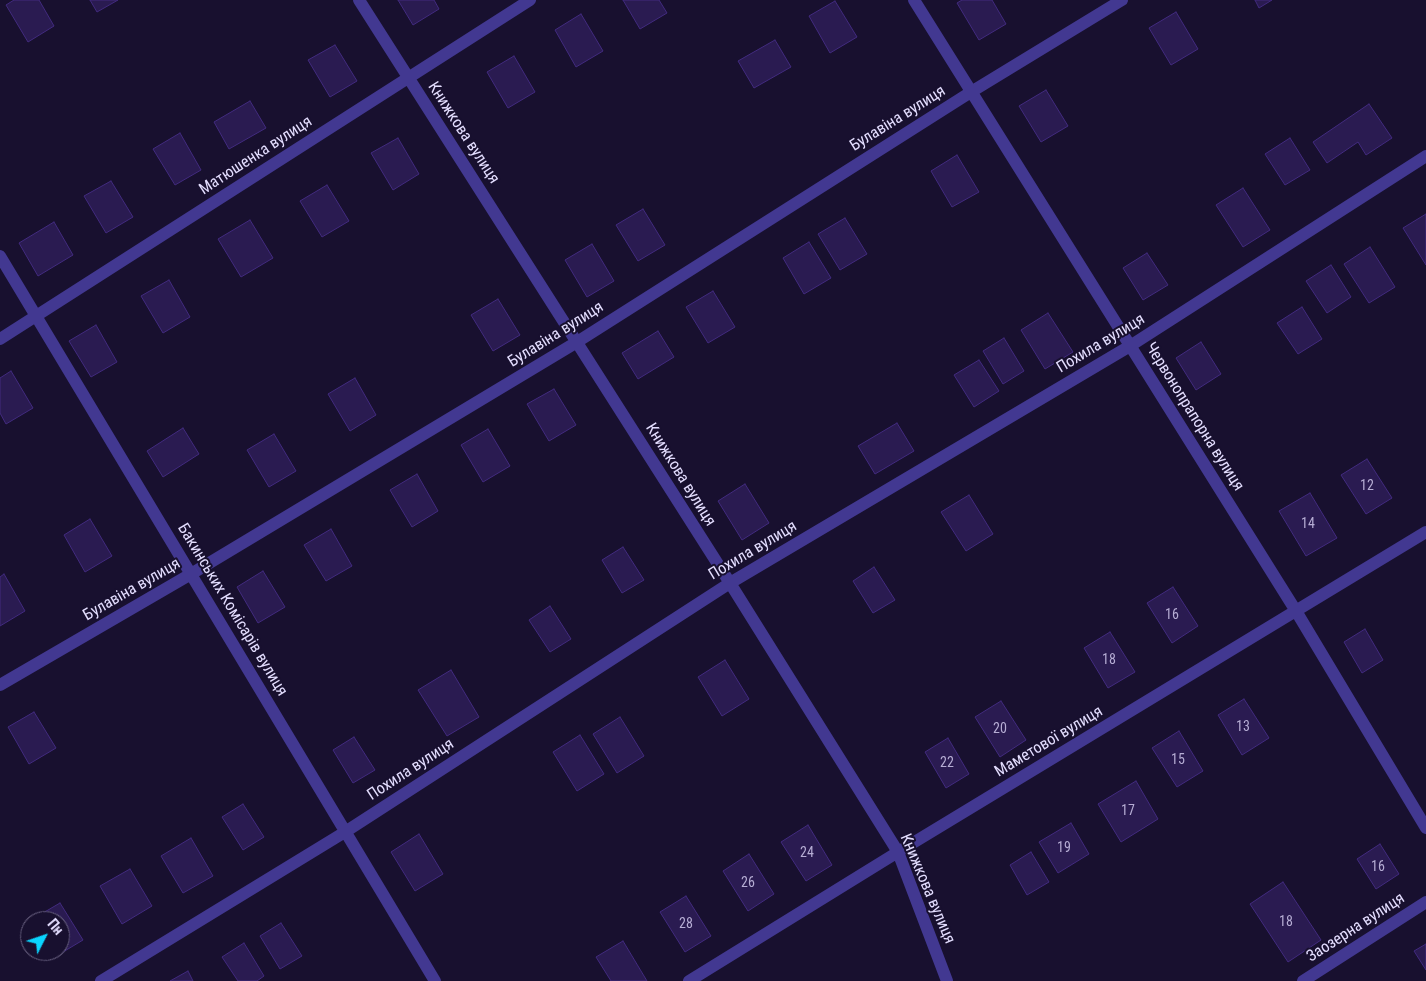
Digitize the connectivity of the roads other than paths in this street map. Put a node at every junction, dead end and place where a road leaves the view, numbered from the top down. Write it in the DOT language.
graph roads {
  1 [pos="359,0"];
  2 [pos="530,0"];
  3 [pos="914,0"];
  4 [pos="1122,0"];
  5 [pos="408,78"];
  6 [pos="971,92"];
  7 [pos="1426,156"];
  8 [pos="0,256"];
  9 [pos="37,317"];
  10 [pos="0,339"];
  11 [pos="577,342"];
  12 [pos="1130,346"];
  13 [pos="1426,532"];
  14 [pos="191,574"];
  15 [pos="730,583"];
  16 [pos="1296,610"];
  17 [pos="0,685"];
  18 [pos="1426,828"];
  19 [pos="345,832"];
  20 [pos="898,852"];
  21 [pos="1426,902"];
  22 [pos="101,981"];
  23 [pos="435,981"];
  24 [pos="689,981"];
  25 [pos="948,981"];
  26 [pos="1303,981"];
  1 -- 5 [label="street, Книжкова вулиця"];
  2 -- 5 [label="street, Матюшенка вулиця"];
  3 -- 6 [label="street, Червонопрапорна вулиця"];
  4 -- 6 [label="street, Булавіна вулиця"];
  5 -- 9 [label="street, Матюшенка вулиця"];
  5 -- 11 [label="street, Книжкова вулиця"];
  6 -- 11 [label="street, Булавіна вулиця"];
  6 -- 12 [label="street, Червонопрапорна вулиця"];
  7 -- 12 [label="street, Похила вулиця"];
  8 -- 9 [label="street, Бакинських Комісарів вулиця"];
  9 -- 10 [label="street, Матюшенка вулиця"];
  9 -- 14 [label="street, Бакинських Комісарів вулиця"];
  11 -- 14 [label="street, Булавіна вулиця"];
  11 -- 15 [label="street, Книжкова вулиця"];
  12 -- 15 [label="street, Похила вулиця"];
  12 -- 16 [label="street, Червонопрапорна вулиця"];
  13 -- 16 [label="street, Маметової вулиця"];
  14 -- 17 [label="street, Булавіна вулиця"];
  14 -- 19 [label="street, Бакинських Комісарів вулиця"];
  15 -- 19 [label="street, Похила вулиця"];
  15 -- 20 [label="street, Книжкова вулиця"];
  16 -- 18 [label="street, Червонопрапорна вулиця"];
  16 -- 20 [label="street, Маметової вулиця"];
  19 -- 22 [label="street, Похила вулиця"];
  19 -- 23 [label="street, Бакинських Комісарів вулиця"];
  20 -- 24 [label="street, Маметової вулиця"];
  20 -- 25 [label="street, Книжкова вулиця"];
  21 -- 26 [label="street, Заозерна вулиця"];
}
